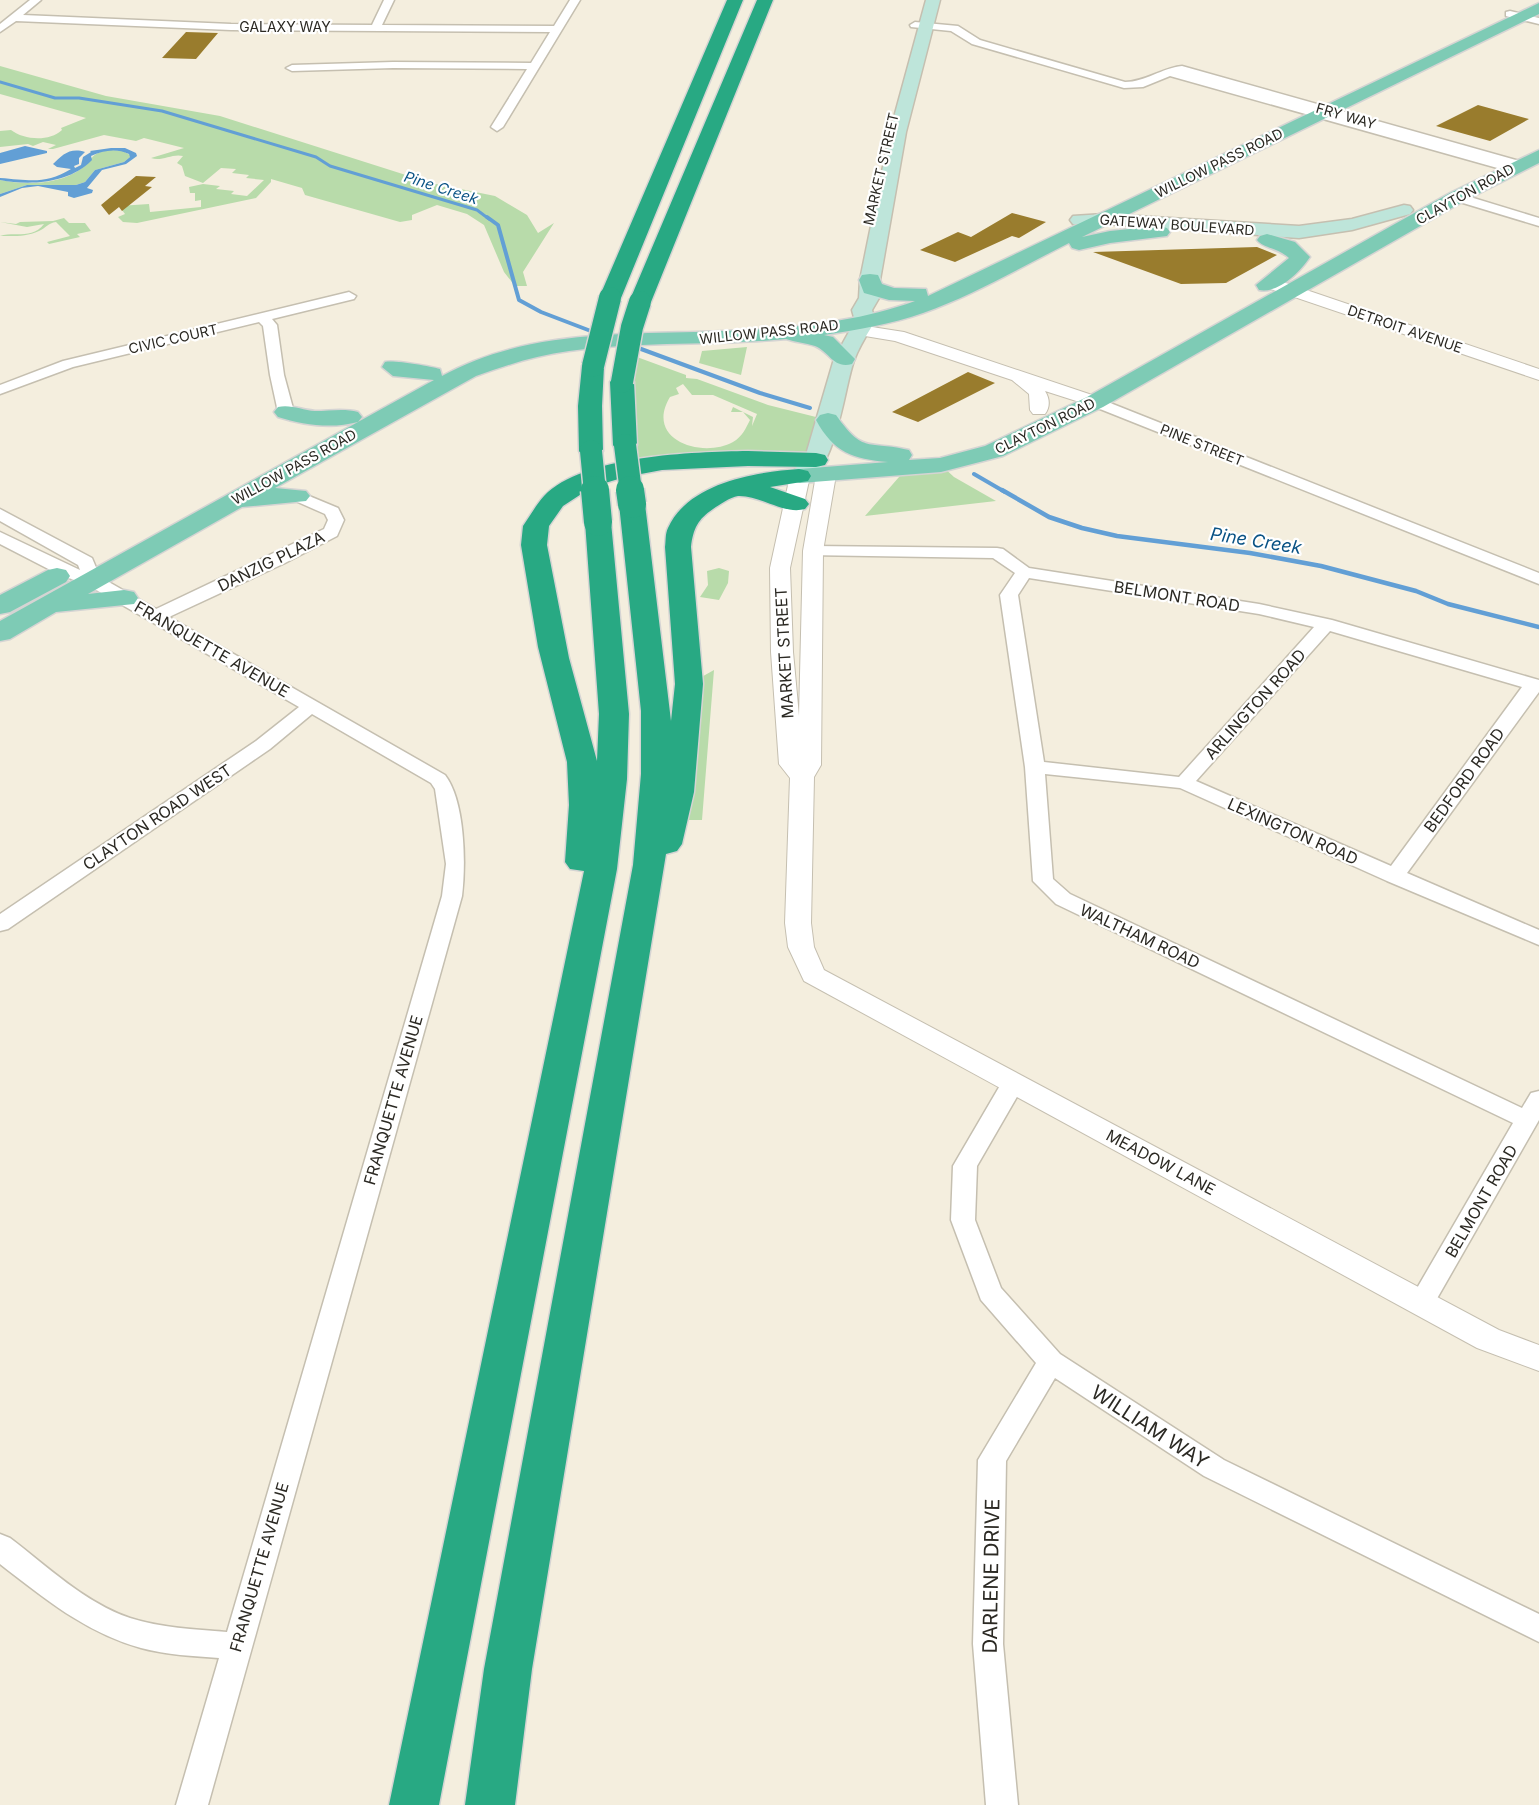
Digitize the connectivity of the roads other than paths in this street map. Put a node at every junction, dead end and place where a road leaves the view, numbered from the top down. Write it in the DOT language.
graph roads {
  1 [pos="36,0"];
  2 [pos="389,0"];
  3 [pos="575,0"];
  4 [pos="735,0"];
  5 [pos="765,0"];
  6 [pos="922,0"];
  7 [pos="933,0"];
  8 [pos="1539,1"];
  9 [pos="1539,8"];
  10 [pos="1515,16"];
  11 [pos="13,18"];
  12 [pos="1539,21"];
  13 [pos="922,25"];
  14 [pos="376,27"];
  15 [pos="0,28"];
  16 [pos="558,29"];
  17 [pos="535,66"];
  18 [pos="292,68"];
  19 [pos="1318,111"];
  20 [pos="497,127"];
  21 [pos="1539,140"];
  22 [pos="1219,154"];
  23 [pos="1539,156"];
  24 [pos="1505,164"];
  25 [pos="1201,173"];
  26 [pos="1457,197"];
  27 [pos="884,208"];
  28 [pos="1404,210"];
  29 [pos="1147,220"];
  30 [pos="1093,221"];
  31 [pos="1539,222"];
  32 [pos="868,229"];
  33 [pos="1390,236"];
  34 [pos="1267,240"];
  35 [pos="1348,241"];
  36 [pos="876,249"];
  37 [pos="1007,268"];
  38 [pos="1269,284"];
  39 [pos="1294,291"];
  40 [pos="349,296"];
  41 [pos="856,308"];
  42 [pos="1238,311"];
  43 [pos="262,318"];
  44 [pos="777,333"];
  45 [pos="607,337"];
  46 [pos="844,359"];
  47 [pos="393,367"];
  48 [pos="432,374"];
  49 [pos="1014,374"];
  50 [pos="1539,375"];
  51 [pos="0,390"];
  52 [pos="1084,398"];
  53 [pos="1039,410"];
  54 [pos="286,412"];
  55 [pos="350,417"];
  56 [pos="828,420"];
  57 [pos="301,443"];
  58 [pos="900,455"];
  59 [pos="814,471"];
  60 [pos="733,489"];
  61 [pos="297,496"];
  62 [pos="226,504"];
  63 [pos="796,504"];
  64 [pos="0,514"];
  65 [pos="0,537"];
  66 [pos="813,551"];
  67 [pos="81,571"];
  68 [pos="1024,572"];
  69 [pos="1539,579"];
  70 [pos="124,598"];
  71 [pos="0,606"];
  72 [pos="42,609"];
  73 [pos="156,616"];
  74 [pos="1326,624"];
  75 [pos="0,633"];
  76 [pos="1536,685"];
  77 [pos="311,706"];
  78 [pos="1035,767"];
  79 [pos="802,777"];
  80 [pos="1184,783"];
  81 [pos="1394,876"];
  82 [pos="0,924"];
  83 [pos="1539,938"];
  84 [pos="801,947"];
  85 [pos="568,1034"];
  86 [pos="619,1035"];
  87 [pos="1013,1083"];
  88 [pos="1533,1110"];
  89 [pos="1422,1302"];
  90 [pos="1539,1358"];
  91 [pos="1051,1362"];
  92 [pos="0,1547"];
  93 [pos="1539,1629"];
  94 [pos="236,1646"];
  95 [pos="192,1805"];
  96 [pos="414,1805"];
  97 [pos="490,1805"];
  98 [pos="1002,1805"];
  1 -- 11 [label="street"];
  2 -- 14 [label="street"];
  3 -- 16 [label="street"];
  4 -- 85 [label="highway, bridge"];
  5 -- 86 [label="highway, bridge"];
  6 -- 13 [label="main road, MARKET STREET"];
  7 -- 13 [label="main road, MARKET STREET"];
  8 -- 10 [label="main road, WILLOW PASS ROAD"];
  9 -- 10 [label="main road, WILLOW PASS ROAD"];
  10 -- 12 [label="street"];
  10 -- 19 [label="main road, WILLOW PASS ROAD"];
  11 -- 14 [label="street, GALAXY WAY"];
  11 -- 15 [label="street"];
  13 -- 19 [label="street, FRY WAY"];
  13 -- 27 [label="main road, MARKET STREET"];
  13 -- 32 [label="main road, MARKET STREET"];
  14 -- 16 [label="street, GALAXY WAY"];
  16 -- 17 [label="street"];
  17 -- 18 [label="street"];
  17 -- 20 [label="street"];
  19 -- 22 [label="main road, WILLOW PASS ROAD"];
  19 -- 24 [label="street, FRY WAY"];
  19 -- 25 [label="main road, WILLOW PASS ROAD"];
  21 -- 24 [label="main road, CLAYTON ROAD"];
  22 -- 25 [label="main road"];
  22 -- 30 [label="main road, WILLOW PASS ROAD"];
  23 -- 24 [label="main road, CLAYTON ROAD"];
  24 -- 26 [label="main road, CLAYTON ROAD"];
  24 -- 28 [label="main road, CLAYTON ROAD"];
  25 -- 29 [label="main road, WILLOW PASS ROAD"];
  26 -- 31 [label="street"];
  26 -- 33 [label="main road, CLAYTON ROAD"];
  27 -- 32 [label="main road"];
  27 -- 36 [label="main road, MARKET STREET"];
  28 -- 29 [label="main road, GATEWAY BOULEVARD"];
  28 -- 35 [label="main road, CLAYTON ROAD"];
  29 -- 30 [label="main road, WILLOW PASS ROAD"];
  29 -- 30 [label="main road, GATEWAY BOULEVARD"];
  29 -- 34 [label="main road, GATEWAY BOULEVARD"];
  29 -- 37 [label="main road"];
  30 -- 37 [label="main road, WILLOW PASS ROAD"];
  30 -- 41 [label="main road, WILLOW PASS ROAD"];
  32 -- 36 [label="main road"];
  32 -- 41 [label="main road, MARKET STREET"];
  33 -- 35 [label="main road, GATEWAY BOULEVARD"];
  33 -- 39 [label="main road, CLAYTON ROAD"];
  34 -- 35 [label="main road, GATEWAY BOULEVARD"];
  34 -- 38 [label="main road"];
  35 -- 38 [label="main road, CLAYTON ROAD"];
  36 -- 41 [label="main road, MARKET STREET"];
  37 -- 41 [label="main road, WILLOW PASS ROAD"];
  38 -- 39 [label="street, DETROIT AVENUE"];
  38 -- 42 [label="main road, CLAYTON ROAD"];
  39 -- 42 [label="main road, CLAYTON ROAD"];
  39 -- 50 [label="street, DETROIT AVENUE"];
  40 -- 43 [label="street, CIVIC COURT"];
  41 -- 44 [label="main road, WILLOW PASS ROAD"];
  41 -- 45 [label="main road, WILLOW PASS ROAD"];
  41 -- 46 [label="main road, MARKET STREET"];
  41 -- 49 [label="street, PINE STREET"];
  42 -- 52 [label="main road, CLAYTON ROAD"];
  43 -- 51 [label="street, CIVIC COURT"];
  43 -- 54 [label="street"];
  44 -- 45 [label="main road, WILLOW PASS ROAD"];
  44 -- 46 [label="main road"];
  45 -- 48 [label="main road, WILLOW PASS ROAD"];
  45 -- 62 [label="main road, WILLOW PASS ROAD"];
  46 -- 56 [label="main road, MARKET STREET"];
  47 -- 48 [label="main road"];
  48 -- 55 [label="main road, WILLOW PASS ROAD"];
  49 -- 52 [label="street, PINE STREET"];
  49 -- 53 [label="street"];
  52 -- 53 [label="main road, CLAYTON ROAD"];
  52 -- 59 [label="main road, CLAYTON ROAD"];
  52 -- 69 [label="street, PINE STREET"];
  53 -- 58 [label="main road, CLAYTON ROAD"];
  54 -- 55 [label="main road"];
  54 -- 57 [label="main road"];
  55 -- 57 [label="main road, WILLOW PASS ROAD"];
  56 -- 58 [label="main road"];
  56 -- 59 [label="main road, MARKET STREET"];
  57 -- 67 [label="main road, WILLOW PASS ROAD"];
  58 -- 59 [label="main road, CLAYTON ROAD"];
  59 -- 60 [label="highway"];
  59 -- 63 [label="street, MARKET STREET"];
  59 -- 66 [label="street, MARKET STREET"];
  59 -- 85 [label="highway"];
  60 -- 63 [label="highway"];
  60 -- 86 [label="highway"];
  61 -- 62 [label="main road"];
  61 -- 73 [label="street, DANZIG PLAZA"];
  62 -- 67 [label="main road, WILLOW PASS ROAD"];
  63 -- 79 [label="street, MARKET STREET"];
  64 -- 67 [label="street"];
  65 -- 67 [label="street"];
  66 -- 68 [label="street, BELMONT ROAD"];
  66 -- 79 [label="street, MARKET STREET"];
  67 -- 70 [label="street, FRANQUETTE AVENUE"];
  67 -- 71 [label="main road, WILLOW PASS ROAD"];
  67 -- 72 [label="main road, WILLOW PASS ROAD"];
  68 -- 74 [label="street, BELMONT ROAD"];
  68 -- 78 [label="street, WALTHAM ROAD"];
  70 -- 72 [label="main road"];
  70 -- 73 [label="street, FRANQUETTE AVENUE"];
  72 -- 75 [label="main road, WILLOW PASS ROAD"];
  73 -- 77 [label="street, FRANQUETTE AVENUE"];
  74 -- 76 [label="street, BELMONT ROAD"];
  74 -- 80 [label="street, ARLINGTON ROAD"];
  76 -- 81 [label="street, BEDFORD ROAD"];
  77 -- 82 [label="street, CLAYTON ROAD WEST"];
  77 -- 94 [label="street, FRANQUETTE AVENUE"];
  78 -- 80 [label="street, LEXINGTON ROAD"];
  78 -- 88 [label="street, WALTHAM ROAD"];
  79 -- 84 [label="street, MARKET STREET"];
  80 -- 81 [label="street, LEXINGTON ROAD"];
  81 -- 83 [label="street, LEXINGTON ROAD"];
  84 -- 87 [label="street, MEADOW LANE"];
  85 -- 96 [label="highway"];
  86 -- 97 [label="highway"];
  87 -- 89 [label="street, MEADOW LANE"];
  87 -- 91 [label="street, WILLIAM WAY"];
  88 -- 89 [label="street, BELMONT ROAD"];
  89 -- 90 [label="street, MEADOW LANE"];
  91 -- 93 [label="street, WILLIAM WAY"];
  91 -- 98 [label="street, DARLENE DRIVE"];
  92 -- 94 [label="street"];
  94 -- 95 [label="street, FRANQUETTE AVENUE"];
}
